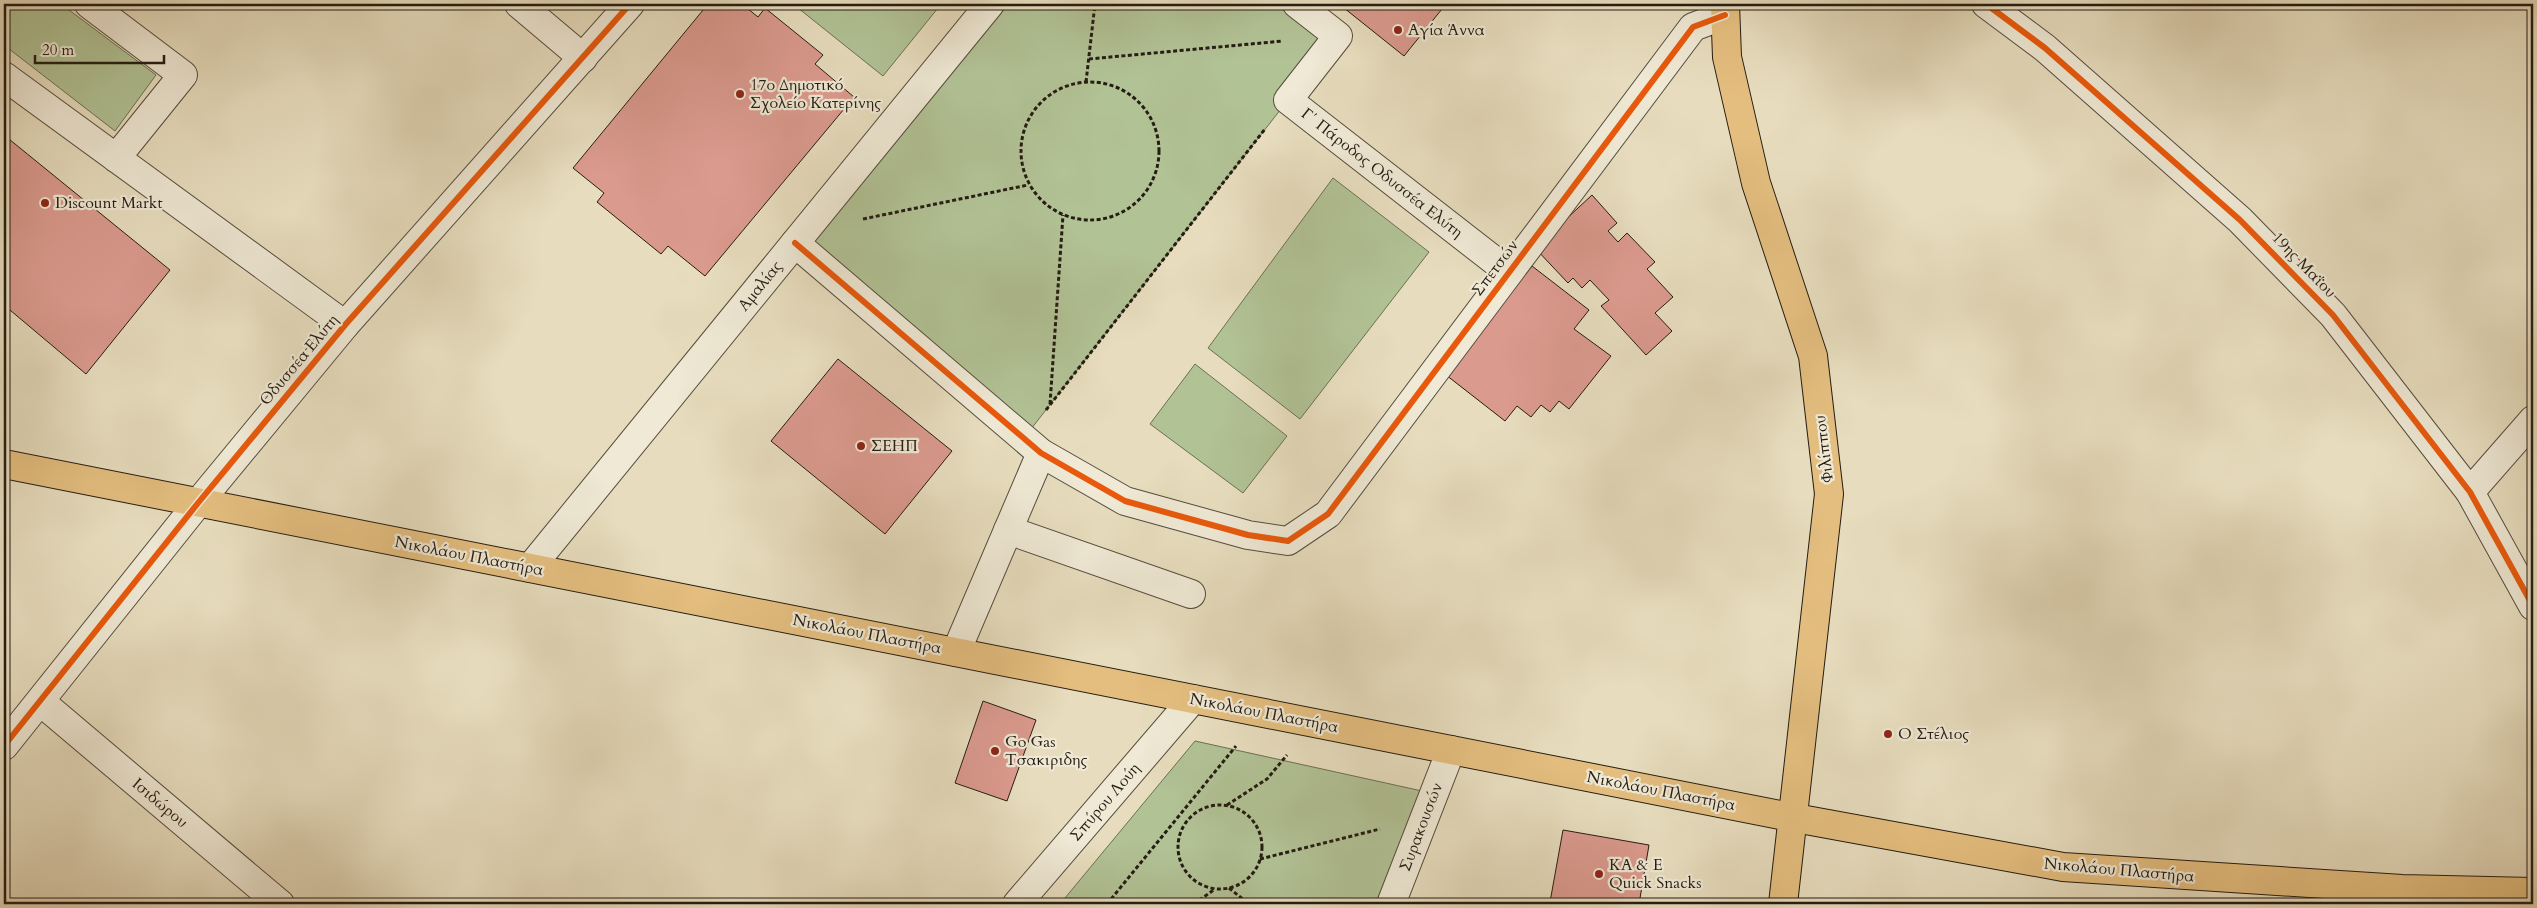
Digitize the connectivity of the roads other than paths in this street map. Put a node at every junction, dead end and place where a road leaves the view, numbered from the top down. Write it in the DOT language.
graph roads {
  1 [pos="89,4"];
  2 [pos="520,4"];
  3 [pos="630,4"];
  4 [pos="990,4"];
  5 [pos="1297,4"];
  6 [pos="1986,4"];
  7 [pos="1725,10"];
  8 [pos="583,58"];
  9 [pos="4,76"];
  10 [pos="116,158"];
  11 [pos="800,237"];
  12 [pos="1509,272"];
  13 [pos="345,326"];
  14 [pos="2533,420"];
  15 [pos="1033,446"];
  16 [pos="4,464"];
  17 [pos="2470,492"];
  18 [pos="198,503"];
  19 [pos="1008,530"];
  20 [pos="530,568"];
  21 [pos="1190,594"];
  22 [pos="2533,606"];
  23 [pos="956,652"];
  24 [pos="1193,699"];
  25 [pos="41,702"];
  26 [pos="4,746"];
  27 [pos="1451,750"];
  28 [pos="1795,818"];
  29 [pos="2533,892"];
  30 [pos="2406,897"];
  31 [pos="280,904"];
  32 [pos="1017,904"];
  33 [pos="1391,904"];
  34 [pos="1783,904"];
  1 -- 10 [label="street"];
  2 -- 8 [label="street"];
  3 -- 8 [label="street, Οδυσσέα Ελύτη"];
  4 -- 11 [label="street, Αμαλίας"];
  5 -- 12 [label="street, Γ΄ Πάροδος Οδυσσέα Ελύτη"];
  6 -- 17 [label="street, 19ης Μαΐου"];
  7 -- 12 [label="street, Σπετσών"];
  7 -- 28 [label="main road, Φιλίππου"];
  8 -- 13 [label="street, Οδυσσέα Ελύτη"];
  9 -- 10 [label="street"];
  10 -- 13 [label="street"];
  11 -- 15 [label="street"];
  11 -- 20 [label="street, Αμαλίας"];
  12 -- 15 [label="street, Σπετσών"];
  13 -- 18 [label="street, Οδυσσέα Ελύτη"];
  14 -- 17 [label="street"];
  15 -- 19 [label="street"];
  16 -- 18 [label="main road, Νικολάου Πλαστήρα"];
  17 -- 22 [label="street, 19ης Μαΐου"];
  18 -- 20 [label="main road, Νικολάου Πλαστήρα"];
  18 -- 25 [label="street, Οδυσσέα Ελύτη"];
  19 -- 21 [label="street"];
  19 -- 23 [label="street"];
  20 -- 23 [label="main road, Νικολάου Πλαστήρα"];
  23 -- 24 [label="main road, Νικολάου Πλαστήρα"];
  24 -- 27 [label="main road, Νικολάου Πλαστήρα"];
  24 -- 32 [label="street, Σπύρου Λούη"];
  25 -- 26 [label="street, Οδυσσέα Ελύτη"];
  25 -- 31 [label="street, Ισιδώρου"];
  27 -- 28 [label="main road, Νικολάου Πλαστήρα"];
  27 -- 33 [label="street, Συρακουσών"];
  28 -- 30 [label="main road, Νικολάου Πλαστήρα"];
  28 -- 34 [label="main road, Φιλίππου"];
  29 -- 30 [label="main road, Νικολάου Πλαστήρα"];
}
